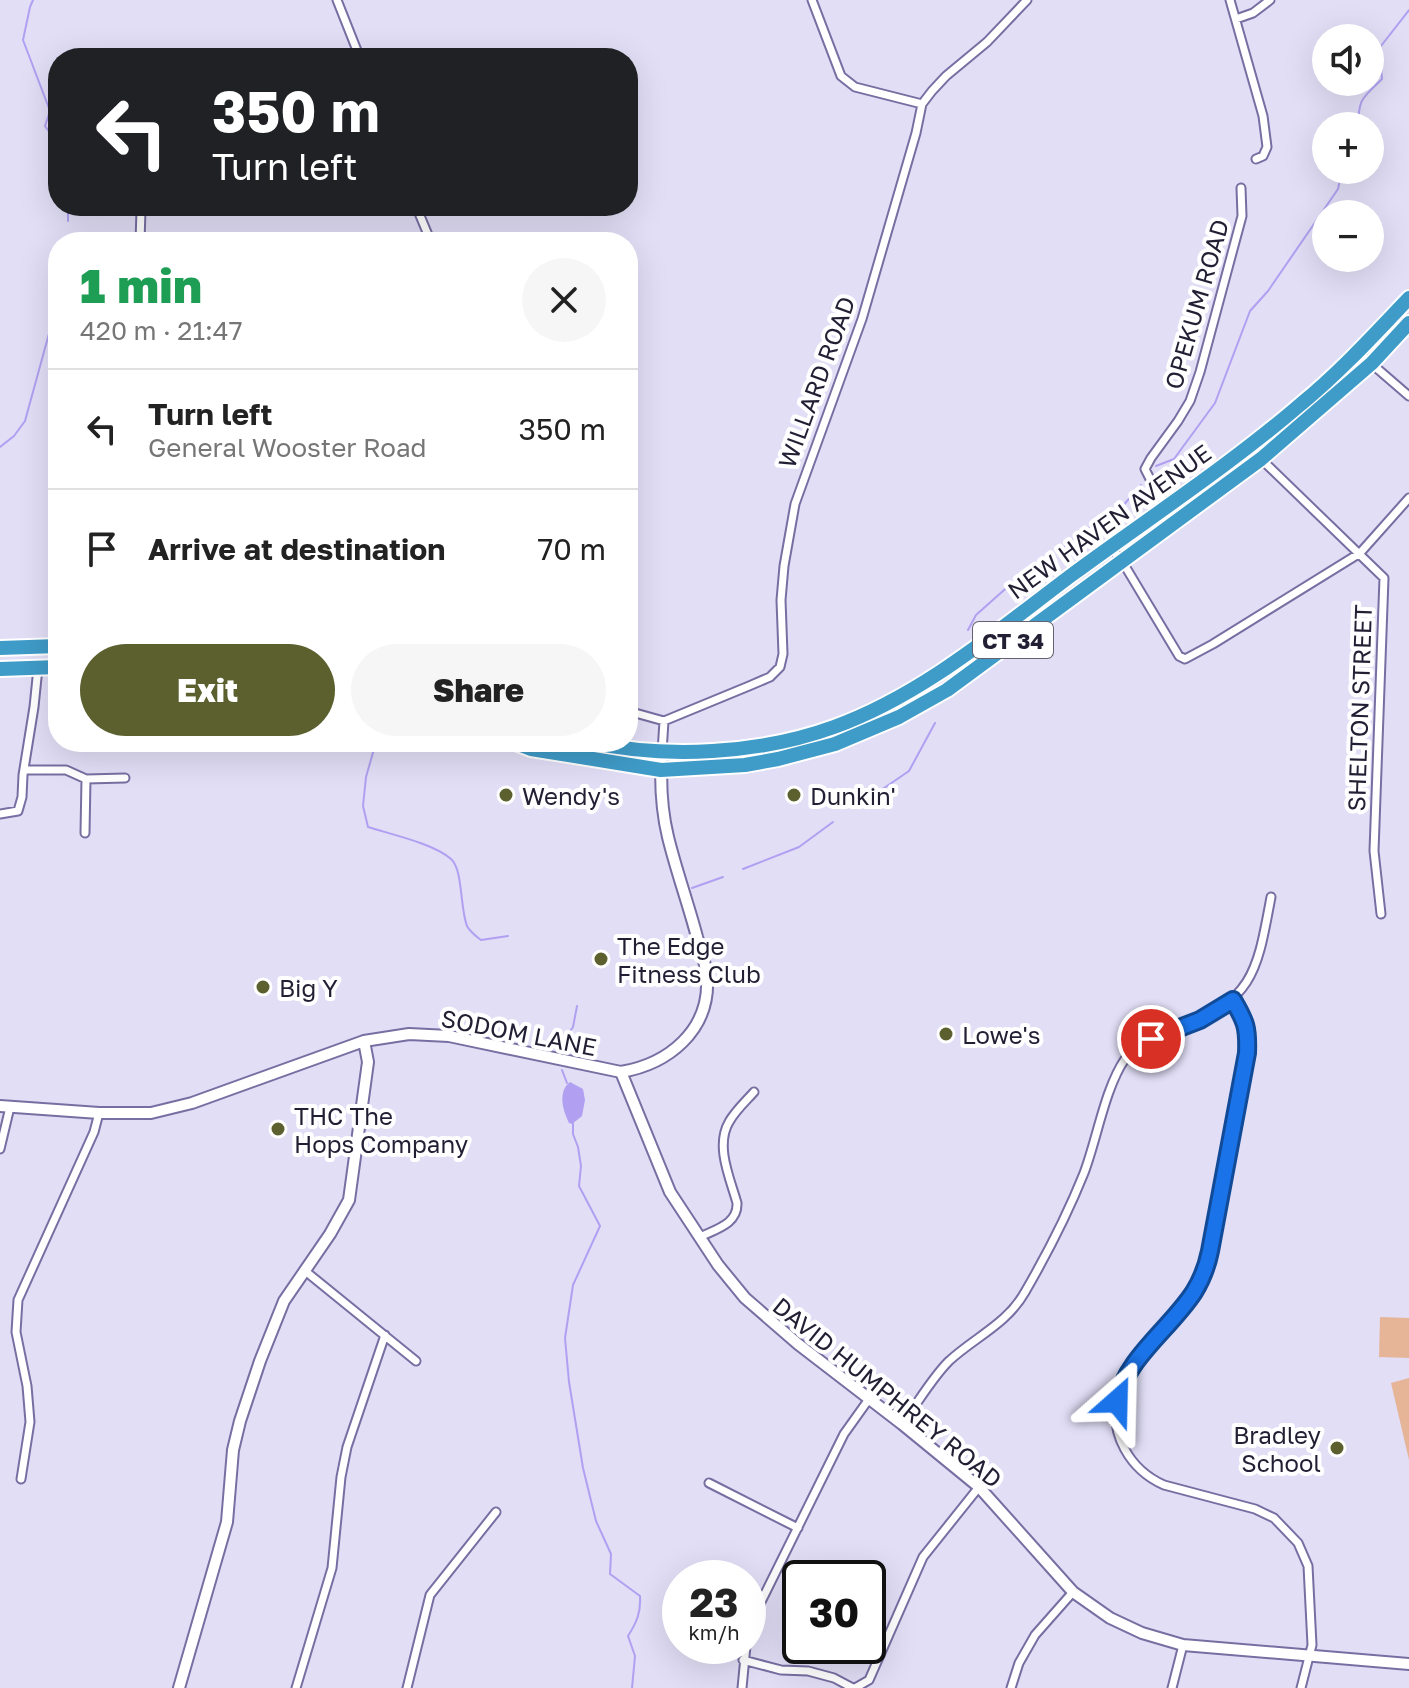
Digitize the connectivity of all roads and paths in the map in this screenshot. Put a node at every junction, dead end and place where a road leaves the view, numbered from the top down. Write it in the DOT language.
graph roads {
  1 [pos="337,0"];
  2 [pos="812,0"];
  3 [pos="1027,0"];
  4 [pos="1230,0"];
  5 [pos="1270,0"];
  6 [pos="1236,19"];
  7 [pos="356,48"];
  8 [pos="922,104"];
  9 [pos="1256,159"];
  10 [pos="1241,188"];
  11 [pos="1409,298"];
  12 [pos="1409,323"];
  13 [pos="1358,352"];
  14 [pos="1372,363"];
  15 [pos="1409,396"];
  16 [pos="1261,459"];
  17 [pos="1409,498"];
  18 [pos="1168,507"];
  19 [pos="1110,547"];
  20 [pos="1360,553"];
  21 [pos="1122,561"];
  22 [pos="48,646"];
  23 [pos="0,648"];
  24 [pos="38,668"];
  25 [pos="48,668"];
  26 [pos="0,669"];
  27 [pos="638,714"];
  28 [pos="664,721"];
  29 [pos="638,749"];
  30 [pos="550,752"];
  31 [pos="662,752"];
  32 [pos="24,770"];
  33 [pos="661,770"];
  34 [pos="125,778"];
  35 [pos="86,779"];
  36 [pos="0,814"];
  37 [pos="85,833"];
  38 [pos="1271,897"];
  39 [pos="1381,914"];
  40 [pos="1233,1000"];
  41 [pos="364,1041"];
  42 [pos="621,1072"];
  43 [pos="754,1092"];
  44 [pos="5,1107"];
  45 [pos="99,1113"];
  46 [pos="0,1149"];
  47 [pos="700,1237"];
  48 [pos="304,1270"];
  49 [pos="385,1335"];
  50 [pos="416,1361"];
  51 [pos="869,1399"];
  52 [pos="902,1424"];
  53 [pos="21,1479"];
  54 [pos="709,1483"];
  55 [pos="979,1487"];
  56 [pos="496,1512"];
  57 [pos="798,1528"];
  58 [pos="766,1592"];
  59 [pos="1073,1592"];
  60 [pos="1183,1645"];
  61 [pos="1309,1654"];
  62 [pos="743,1664"];
  63 [pos="758,1664"];
  64 [pos="1409,1664"];
  65 [pos="179,1688"];
  66 [pos="296,1688"];
  67 [pos="407,1688"];
  68 [pos="742,1688"];
  69 [pos="854,1688"];
  70 [pos="1011,1688"];
  71 [pos="1172,1688"];
  72 [pos="1301,1688"];
  1 -- 7 [label="street"];
  2 -- 8 [label="street"];
  3 -- 8 [label="street, WILLARD ROAD"];
  4 -- 6 [label="street"];
  5 -- 6 [label="street"];
  6 -- 9 [label="street"];
  8 -- 28 [label="street, WILLARD ROAD"];
  10 -- 18 [label="street, OPEKUM ROAD"];
  11 -- 13 [label="highway, NEW HAVEN AVENUE / CT 34"];
  12 -- 14 [label="highway, NEW HAVEN AVENUE / CT 34"];
  13 -- 14 [label="street"];
  13 -- 18 [label="highway, NEW HAVEN AVENUE / CT 34"];
  14 -- 15 [label="street"];
  14 -- 16 [label="highway, NEW HAVEN AVENUE / CT 34"];
  16 -- 20 [label="street, SHELTON STREET"];
  16 -- 21 [label="highway, NEW HAVEN AVENUE / CT 34"];
  17 -- 20 [label="street"];
  18 -- 19 [label="highway, NEW HAVEN AVENUE / CT 34"];
  19 -- 21 [label="street"];
  19 -- 31 [label="highway, NEW HAVEN AVENUE / CT 34"];
  20 -- 21 [label="street"];
  20 -- 39 [label="street, SHELTON STREET"];
  21 -- 33 [label="highway, NEW HAVEN AVENUE / CT 34"];
  22 -- 23 [label="highway"];
  24 -- 25 [label="highway"];
  24 -- 26 [label="highway"];
  24 -- 32 [label="street"];
  27 -- 28 [label="street"];
  28 -- 31 [label="street"];
  29 -- 31 [label="highway, CT 34"];
  30 -- 33 [label="highway, CT 34"];
  31 -- 33 [label="street, SODOM LANE"];
  32 -- 35 [label="street"];
  32 -- 36 [label="street"];
  33 -- 42 [label="street, SODOM LANE"];
  34 -- 35 [label="street"];
  35 -- 37 [label="street"];
  38 -- 40 [label="street"];
  40 -- 52 [label="street"];
  40 -- 61 [label="street"];
  41 -- 42 [label="street, SODOM LANE"];
  41 -- 45 [label="street, SODOM LANE"];
  41 -- 48 [label="street"];
  42 -- 47 [label="street, DAVID HUMPHREY ROAD"];
  43 -- 47 [label="street"];
  44 -- 45 [label="street, SODOM LANE"];
  44 -- 46 [label="street"];
  45 -- 53 [label="street"];
  47 -- 51 [label="street, DAVID HUMPHREY ROAD"];
  48 -- 49 [label="street"];
  48 -- 65 [label="street"];
  49 -- 50 [label="street"];
  49 -- 66 [label="street"];
  51 -- 52 [label="street, DAVID HUMPHREY ROAD"];
  51 -- 57 [label="street"];
  52 -- 55 [label="street, DAVID HUMPHREY ROAD"];
  54 -- 57 [label="street"];
  55 -- 59 [label="street, DAVID HUMPHREY ROAD"];
  55 -- 69 [label="street"];
  56 -- 67 [label="street"];
  57 -- 58 [label="street"];
  59 -- 60 [label="street, DAVID HUMPHREY ROAD"];
  59 -- 70 [label="street"];
  60 -- 61 [label="street, DAVID HUMPHREY ROAD"];
  60 -- 71 [label="street"];
  61 -- 64 [label="street, DAVID HUMPHREY ROAD"];
  61 -- 72 [label="street"];
  62 -- 68 [label="street"];
  63 -- 69 [label="street"];
}
